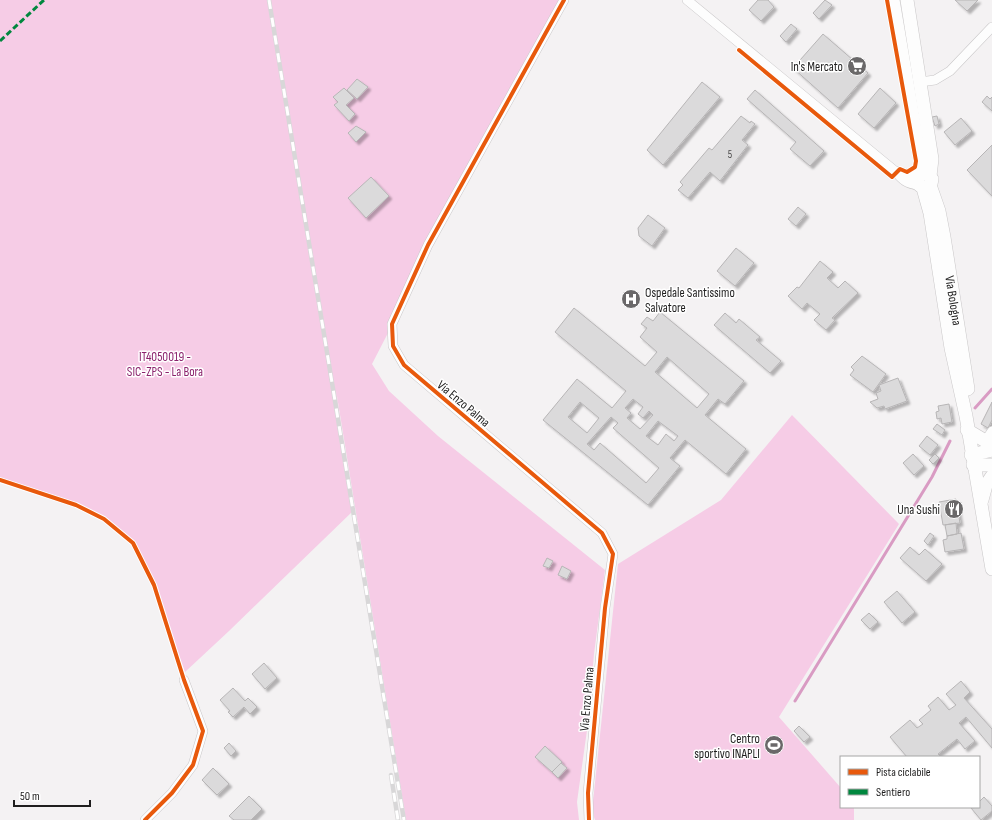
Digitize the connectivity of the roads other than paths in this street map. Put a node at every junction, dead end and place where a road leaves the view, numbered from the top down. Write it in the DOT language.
graph roads {
  1 [pos="564,0"];
  2 [pos="687,0"];
  3 [pos="893,0"];
  4 [pos="907,0"];
  5 [pos="992,27"];
  6 [pos="920,82"];
  7 [pos="923,181"];
  8 [pos="953,294"];
  9 [pos="949,332"];
  10 [pos="965,366"];
  11 [pos="958,383"];
  12 [pos="966,416"];
  13 [pos="968,430"];
  14 [pos="990,442"];
  15 [pos="972,460"];
  16 [pos="992,466"];
  17 [pos="992,476"];
  18 [pos="981,504"];
  19 [pos="992,569"];
  20 [pos="184,680"];
  21 [pos="145,820"];
  22 [pos="589,820"];
  1 -- 22 [label="street, Via Enzo Palma"];
  2 -- 7 [label="street"];
  3 -- 7 [label="main road, Via Bologna"];
  4 -- 6 [label="main road, Via Bologna"];
  5 -- 6 [label="street"];
  6 -- 7 [label="main road, Via Bologna"];
  7 -- 8 [label="main road, Via Bologna"];
  7 -- 9 [label="main road, Via Bologna"];
  8 -- 9 [label="street"];
  8 -- 10 [label="main road, Via Bologna"];
  9 -- 11 [label="main road, Via Bologna"];
  10 -- 11 [label="street"];
  10 -- 12 [label="main road, Via Bologna"];
  11 -- 12 [label="main road, Via Bologna"];
  12 -- 13 [label="main road, Via Bologna"];
  13 -- 14 [label="main road"];
  13 -- 15 [label="main road, Via Bologna"];
  14 -- 15 [label="main road"];
  15 -- 16 [label="main road"];
  15 -- 18 [label="main road, Via Bologna"];
  17 -- 18 [label="main road"];
  18 -- 19 [label="main road, Via Bologna"];
  20 -- 21 [label="street"];
}
